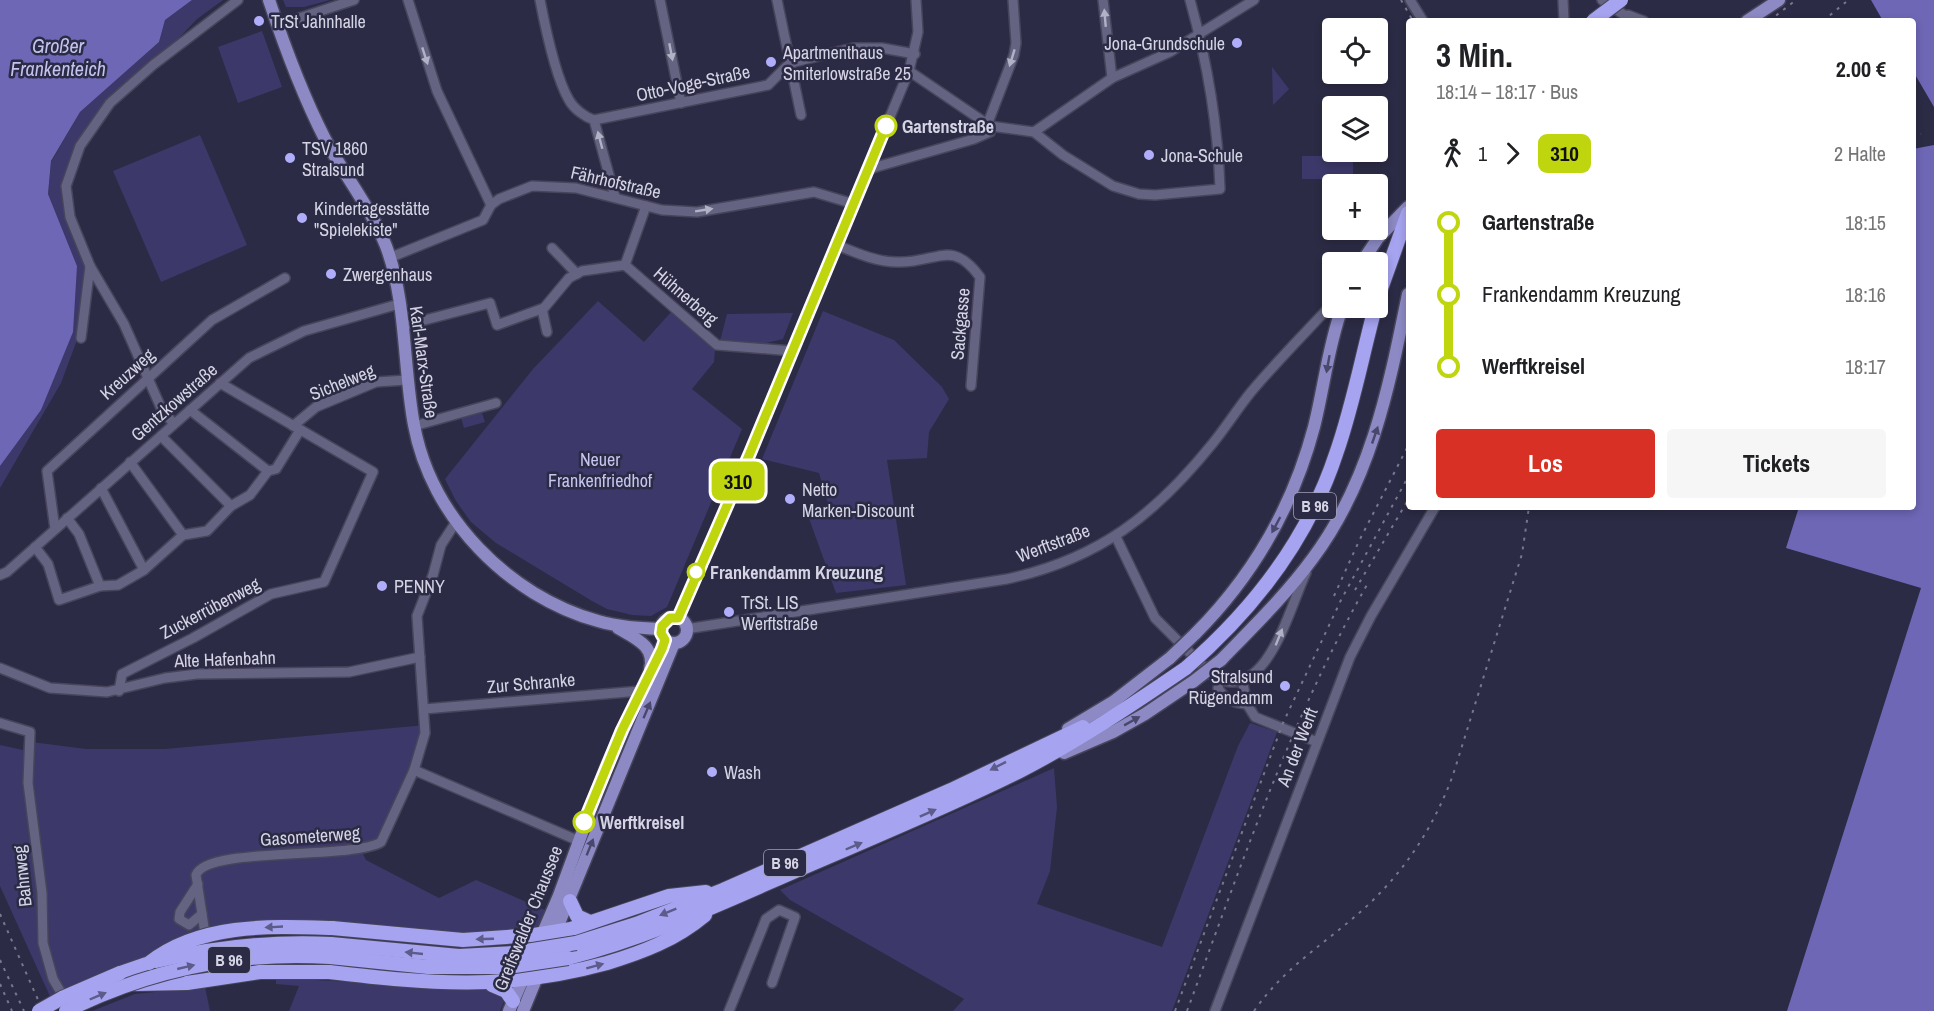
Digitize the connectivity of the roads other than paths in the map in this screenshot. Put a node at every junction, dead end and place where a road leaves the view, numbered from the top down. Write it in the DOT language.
graph roads {
  1 [pos="238,0"];
  2 [pos="269,0"];
  3 [pos="354,0"];
  4 [pos="408,0"];
  5 [pos="540,0"];
  6 [pos="660,0"];
  7 [pos="777,0"];
  8 [pos="916,0"];
  9 [pos="1013,0"];
  10 [pos="1103,0"];
  11 [pos="1191,0"];
  12 [pos="1254,0"];
  13 [pos="1410,0"];
  14 [pos="1563,0"];
  15 [pos="1602,0"];
  16 [pos="1779,0"];
  17 [pos="1622,7"];
  18 [pos="1421,18"];
  19 [pos="1564,18"];
  20 [pos="1599,18"];
  21 [pos="1639,18"];
  22 [pos="1752,18"];
  23 [pos="278,25"];
  24 [pos="1200,35"];
  25 [pos="915,54"];
  26 [pos="790,63"];
  27 [pos="909,70"];
  28 [pos="1112,78"];
  29 [pos="681,103"];
  30 [pos="801,115"];
  31 [pos="594,120"];
  32 [pos="990,126"];
  33 [pos="1034,132"];
  34 [pos="869,169"];
  35 [pos="615,197"];
  36 [pos="854,204"];
  37 [pos="491,206"];
  38 [pos="646,206"];
  39 [pos="1406,209"];
  40 [pos="1406,218"];
  41 [pos="837,245"];
  42 [pos="552,248"];
  43 [pos="1369,252"];
  44 [pos="389,258"];
  45 [pos="1388,263"];
  46 [pos="625,265"];
  47 [pos="90,266"];
  48 [pos="577,274"];
  49 [pos="285,278"];
  50 [pos="399,304"];
  51 [pos="1406,304"];
  52 [pos="542,309"];
  53 [pos="1322,315"];
  54 [pos="1339,318"];
  55 [pos="1372,318"];
  56 [pos="402,326"];
  57 [pos="547,332"];
  58 [pos="81,338"];
  59 [pos="792,351"];
  60 [pos="146,378"];
  61 [pos="407,380"];
  62 [pos="220,383"];
  63 [pos="972,386"];
  64 [pos="496,403"];
  65 [pos="190,410"];
  66 [pos="174,424"];
  67 [pos="414,426"];
  68 [pos="296,428"];
  69 [pos="160,436"];
  70 [pos="130,462"];
  71 [pos="268,471"];
  72 [pos="101,488"];
  73 [pos="231,506"];
  74 [pos="1433,510"];
  75 [pos="67,518"];
  76 [pos="456,522"];
  77 [pos="55,529"];
  78 [pos="183,535"];
  79 [pos="1116,537"];
  80 [pos="35,547"];
  81 [pos="1314,558"];
  82 [pos="144,570"];
  83 [pos="0,575"];
  84 [pos="100,586"];
  85 [pos="678,618"];
  86 [pos="612,625"];
  87 [pos="686,629"];
  88 [pos="667,637"];
  89 [pos="420,657"];
  90 [pos="0,668"];
  91 [pos="650,672"];
  92 [pos="1242,679"];
  93 [pos="1220,680"];
  94 [pos="118,691"];
  95 [pos="640,691"];
  96 [pos="1137,702"];
  97 [pos="1248,704"];
  98 [pos="424,709"];
  99 [pos="0,723"];
  100 [pos="1317,742"];
  101 [pos="1046,743"];
  102 [pos="414,770"];
  103 [pos="1022,770"];
  104 [pos="579,841"];
  105 [pos="198,884"];
  106 [pos="723,890"];
  107 [pos="570,901"];
  108 [pos="713,907"];
  109 [pos="202,914"];
  110 [pos="590,922"];
  111 [pos="558,932"];
  112 [pos="543,934"];
  113 [pos="330,951"];
  114 [pos="148,963"];
  115 [pos="537,978"];
  116 [pos="523,980"];
  117 [pos="772,983"];
  118 [pos="130,984"];
  119 [pos="215,984"];
  120 [pos="490,984"];
  121 [pos="515,1008"];
  122 [pos="39,1011"];
  123 [pos="66,1011"];
  124 [pos="71,1011"];
  125 [pos="729,1011"];
  126 [pos="1215,1011"];
  1 -- 47 [label="street"];
  2 -- 23 [label="main road, Karl-Marx-Straße"];
  3 -- 23 [label="street"];
  4 -- 37 [label="street, one-way"];
  5 -- 31 [label="street"];
  6 -- 29 [label="street, one-way"];
  7 -- 26 [label="street"];
  8 -- 25 [label="street"];
  9 -- 32 [label="street, one-way"];
  28 -- 10 [label="street, one-way"];
  11 -- 24 [label="street"];
  12 -- 24 [label="street"];
  13 -- 18 [label="street"];
  14 -- 19 [label="street"];
  15 -- 17 [label="street"];
  16 -- 22 [label="main road"];
  17 -- 20 [label="highway, bridge"];
  17 -- 21 [label="street"];
  23 -- 44 [label="main road, Karl-Marx-Straße"];
  24 -- 28 [label="street"];
  24 -- 33 [label="street"];
  25 -- 26 [label="street"];
  25 -- 27 [label="street"];
  26 -- 29 [label="street, Otto-Voge-Straße"];
  26 -- 30 [label="street"];
  27 -- 32 [label="street"];
  27 -- 34 [label="street"];
  28 -- 33 [label="street"];
  29 -- 31 [label="street, Otto-Voge-Straße"];
  35 -- 31 [label="street, one-way"];
  32 -- 33 [label="street"];
  32 -- 34 [label="street"];
  34 -- 36 [label="street"];
  35 -- 37 [label="street, Fährhofstraße"];
  35 -- 38 [label="street, Fährhofstraße"];
  38 -- 36 [label="street, Fährhofstraße, one-way"];
  36 -- 41 [label="street"];
  37 -- 44 [label="street, Fährhofstraße"];
  38 -- 46 [label="street"];
  39 -- 43 [label="main road"];
  40 -- 45 [label="highway"];
  41 -- 59 [label="street"];
  41 -- 63 [label="street, Sackgasse"];
  42 -- 48 [label="street"];
  44 -- 50 [label="main road, Karl-Marx-Straße"];
  46 -- 48 [label="street"];
  46 -- 59 [label="street, Hühnerberg"];
  47 -- 58 [label="street"];
  47 -- 60 [label="street"];
  48 -- 52 [label="street"];
  49 -- 60 [label="street, Kreuzweg"];
  50 -- 56 [label="main road, Karl-Marx-Straße"];
  50 -- 62 [label="street, Gentzkowstraße"];
  81 -- 51 [label="main road, one-way"];
  52 -- 56 [label="street"];
  52 -- 57 [label="street"];
  53 -- 79 [label="street, Werftstraße"];
  54 -- 101 [label="main road, one-way, bridge"];
  55 -- 96 [label="highway, B 96, bridge"];
  56 -- 61 [label="main road, Karl-Marx-Straße"];
  59 -- 85 [label="street"];
  60 -- 66 [label="street"];
  60 -- 77 [label="street, Kreuzweg"];
  61 -- 67 [label="main road, Karl-Marx-Straße"];
  61 -- 68 [label="street, Sichelweg"];
  62 -- 65 [label="street, Gentzkowstraße"];
  62 -- 68 [label="street"];
  64 -- 67 [label="street"];
  65 -- 66 [label="street, Gentzkowstraße"];
  65 -- 71 [label="street"];
  66 -- 69 [label="street, Gentzkowstraße"];
  67 -- 76 [label="main road, Karl-Marx-Straße"];
  68 -- 71 [label="street, Sichelweg"];
  68 -- 94 [label="street, Zuckerrübenweg"];
  69 -- 70 [label="street, Gentzkowstraße"];
  69 -- 73 [label="street"];
  70 -- 72 [label="street, Gentzkowstraße"];
  70 -- 78 [label="street"];
  71 -- 73 [label="street"];
  72 -- 75 [label="street, Gentzkowstraße"];
  72 -- 82 [label="street"];
  73 -- 78 [label="street"];
  74 -- 100 [label="street, An der Werft"];
  75 -- 77 [label="street, Gentzkowstraße"];
  75 -- 84 [label="street"];
  76 -- 86 [label="main road, Karl-Marx-Straße"];
  76 -- 89 [label="street, Gasometerweg"];
  77 -- 80 [label="street, Gentzkowstraße"];
  78 -- 82 [label="street"];
  79 -- 87 [label="street, Werftstraße"];
  79 -- 93 [label="street"];
  80 -- 83 [label="street, Gentzkowstraße"];
  80 -- 84 [label="street"];
  92 -- 81 [label="street, one-way"];
  103 -- 81 [label="main road, one-way, bridge"];
  82 -- 84 [label="street"];
  85 -- 87 [label="main road"];
  85 -- 88 [label="main road"];
  86 -- 88 [label="main road, Karl-Marx-Straße"];
  86 -- 91 [label="main road, Karl-Marx-Straße"];
  87 -- 88 [label="main road"];
  88 -- 91 [label="main road, Greifswalder Chaussee"];
  107 -- 88 [label="main road, Greifswalder Chaussee, one-way"];
  89 -- 94 [label="street, Alte Hafenbahn"];
  89 -- 98 [label="street, Gasometerweg"];
  90 -- 94 [label="street, Alte Hafenbahn"];
  91 -- 95 [label="main road, Greifswalder Chaussee"];
  92 -- 93 [label="street"];
  92 -- 97 [label="street"];
  93 -- 97 [label="street"];
  95 -- 98 [label="street, Zur Schranke"];
  95 -- 104 [label="main road, Greifswalder Chaussee"];
  96 -- 101 [label="highway, B 96"];
  96 -- 103 [label="highway, B 96"];
  97 -- 100 [label="street"];
  98 -- 102 [label="street, Gasometerweg"];
  99 -- 124 [label="street, Bahnweg"];
  100 -- 126 [label="street, An der Werft"];
  101 -- 106 [label="highway, B 96, one-way"];
  102 -- 104 [label="street"];
  102 -- 105 [label="street, Gasometerweg"];
  108 -- 103 [label="highway, B 96, one-way"];
  104 -- 112 [label="main road, Greifswalder Chaussee"];
  105 -- 109 [label="street"];
  105 -- 109 [label="street"];
  106 -- 110 [label="highway"];
  106 -- 113 [label="highway, B 96, one-way, bridge"];
  107 -- 110 [label="highway"];
  107 -- 111 [label="main road, Greifswalder Chaussee"];
  108 -- 113 [label="highway, B 96, bridge"];
  115 -- 108 [label="highway, one-way"];
  109 -- 119 [label="street"];
  110 -- 111 [label="highway"];
  111 -- 112 [label="highway"];
  111 -- 115 [label="main road, Greifswalder Chaussee"];
  112 -- 114 [label="highway, one-way, bridge"];
  112 -- 116 [label="main road, Greifswalder Chaussee"];
  113 -- 114 [label="highway, B 96, bridge"];
  118 -- 113 [label="highway, B 96, one-way, bridge"];
  114 -- 122 [label="highway, B 96, bridge"];
  115 -- 116 [label="highway"];
  115 -- 121 [label="main road, Greifswalder Chaussee"];
  116 -- 120 [label="highway"];
  116 -- 121 [label="main road, Greifswalder Chaussee"];
  117 -- 125 [label="street"];
  118 -- 120 [label="highway, bridge"];
  123 -- 118 [label="highway, B 96, one-way, bridge"];
  120 -- 121 [label="highway"];
}
